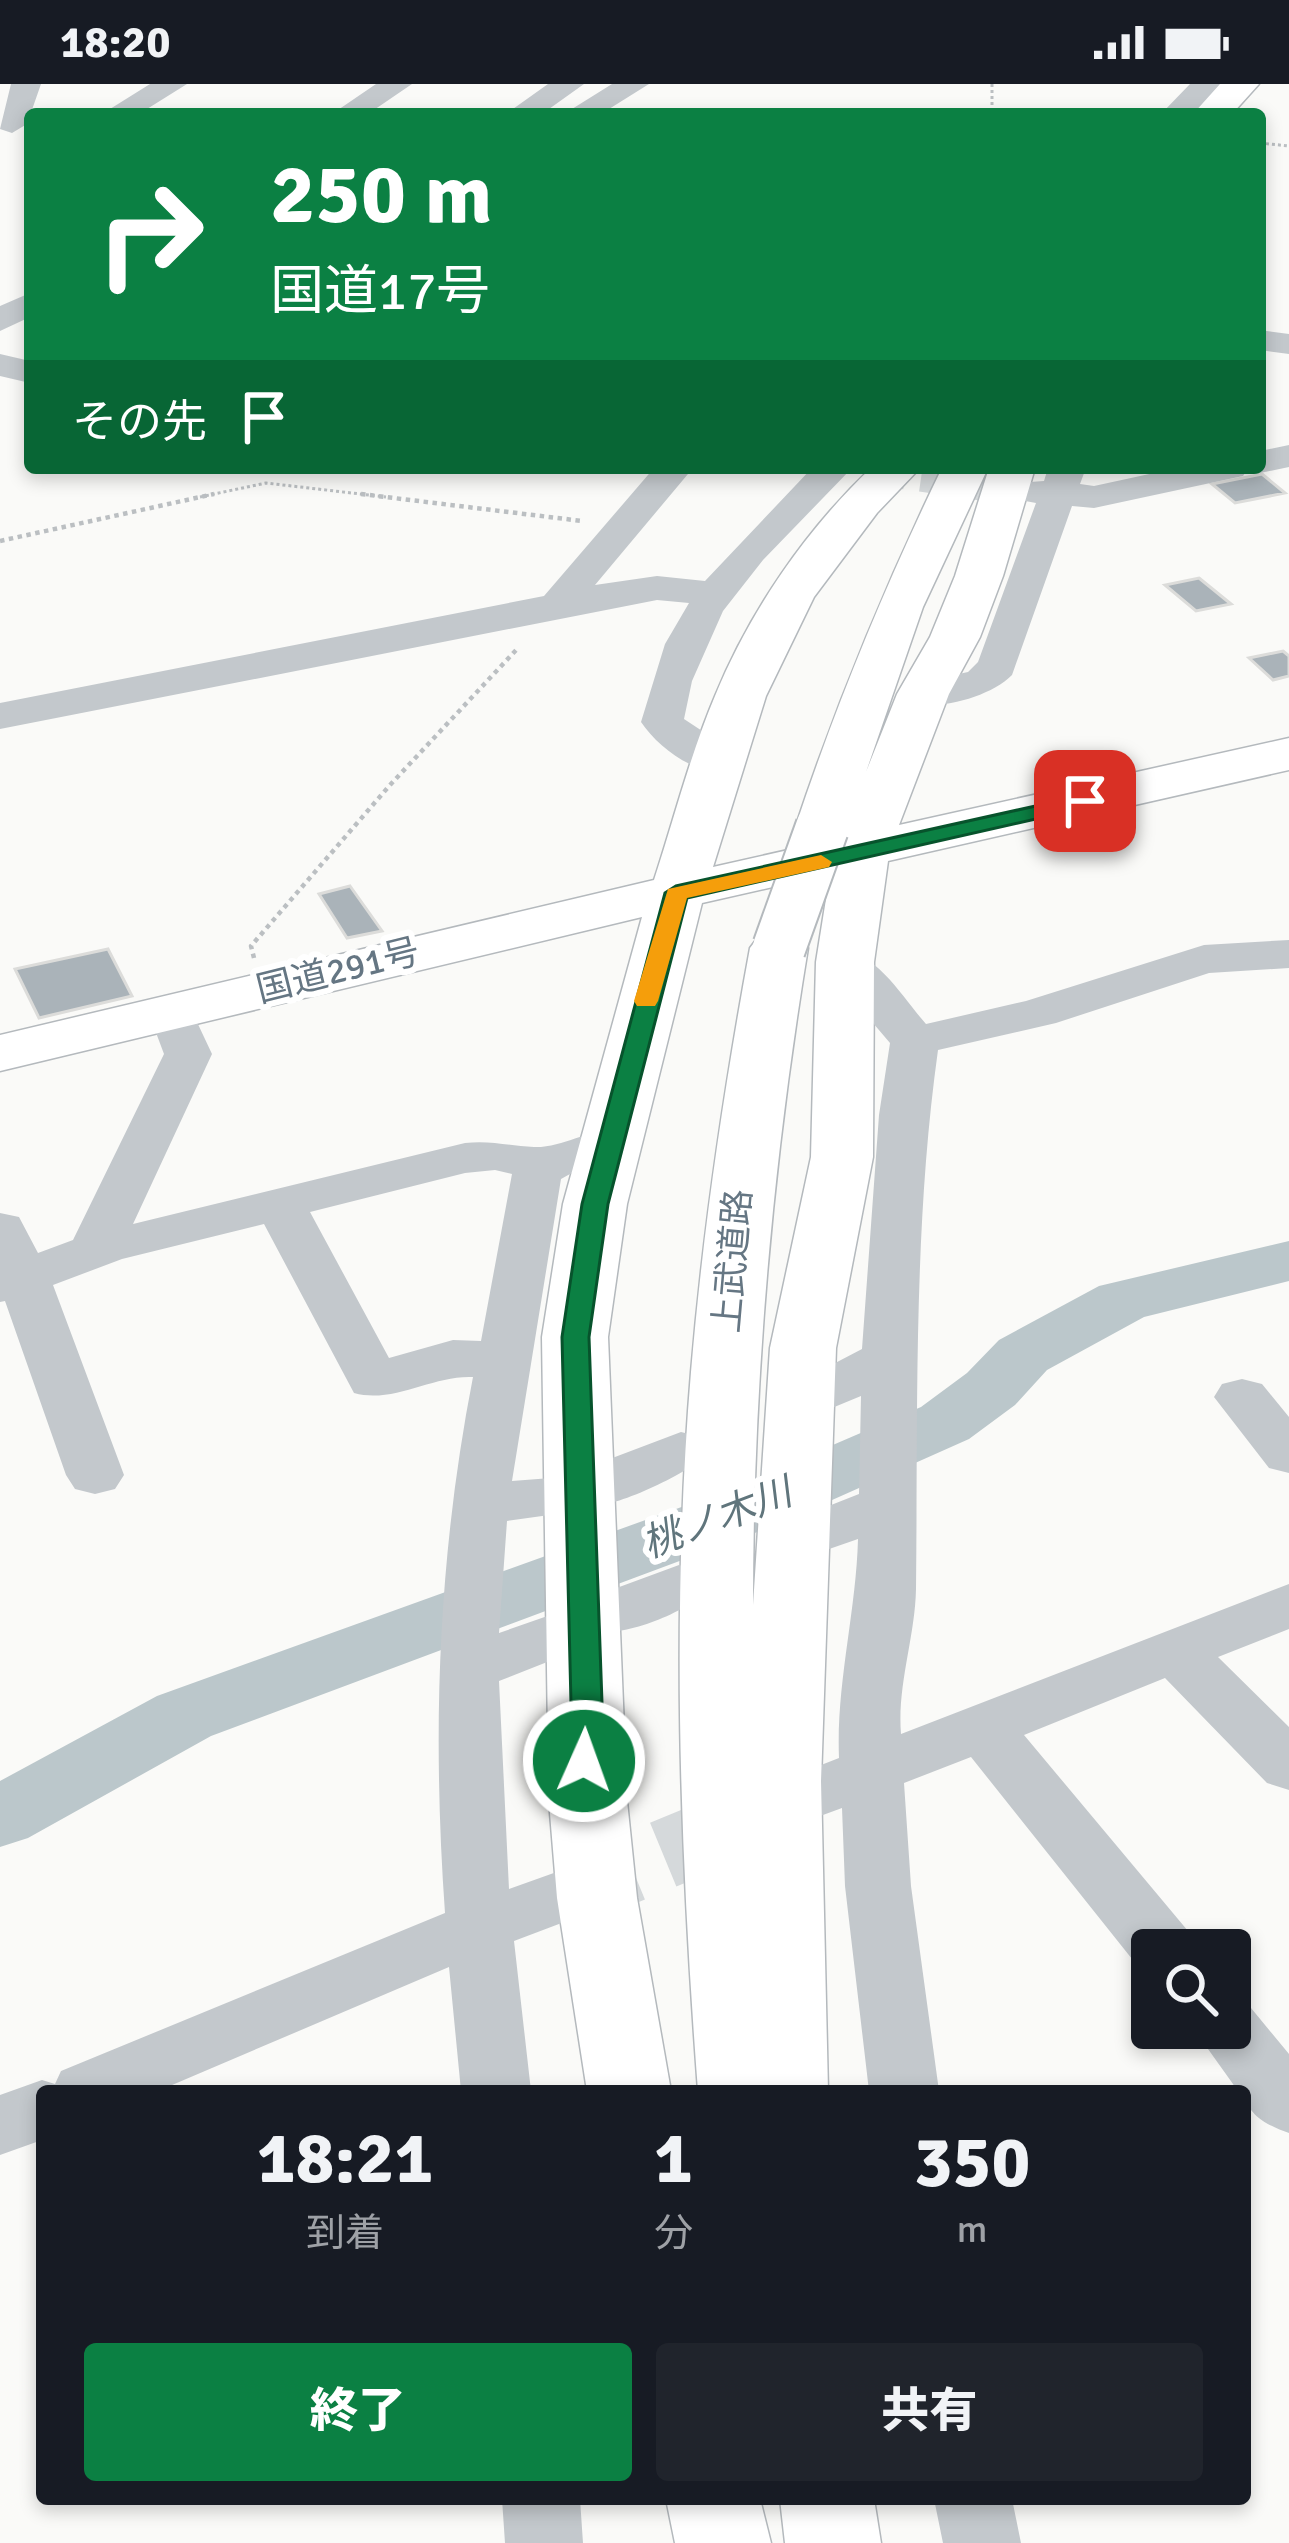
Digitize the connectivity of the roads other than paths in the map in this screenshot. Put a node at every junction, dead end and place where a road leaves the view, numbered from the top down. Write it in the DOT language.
graph roads {
  1 [pos="26,84"];
  2 [pos="172,84"];
  3 [pos="397,84"];
  4 [pos="569,84"];
  5 [pos="634,84"];
  6 [pos="1207,84"];
  7 [pos="1241,84"];
  8 [pos="1275,84"];
  9 [pos="128,108"];
  10 [pos="357,108"];
  11 [pos="531,108"];
  12 [pos="590,108"];
  13 [pos="1183,108"];
  14 [pos="1217,108"];
  15 [pos="1251,108"];
  16 [pos="14,124"];
  17 [pos="669,474"];
  18 [pos="827,474"];
  19 [pos="891,474"];
  20 [pos="962,474"];
  21 [pos="1202,474"];
  22 [pos="1041,480"];
  23 [pos="710,593"];
  24 [pos="559,603"];
  25 [pos="0,716"];
  26 [pos="1289,754"];
  27 [pos="719,761"];
  28 [pos="1289,780"];
  29 [pos="847,853"];
  30 [pos="672,907"];
  31 [pos="1289,954"];
  32 [pos="845,962"];
  33 [pos="179,1030"];
  34 [pos="915,1041"];
  35 [pos="0,1053"];
  36 [pos="0,1070"];
  37 [pos="612,1142"];
  38 [pos="544,1164"];
  39 [pos="279,1204"];
  40 [pos="94,1251"];
  41 [pos="8,1264"];
  42 [pos="505,1360"];
  43 [pos="890,1369"];
  44 [pos="1242,1397"];
  45 [pos="759,1427"];
  46 [pos="1289,1454"];
  47 [pos="95,1475"];
  48 [pos="890,1493"];
  49 [pos="576,1498"];
  50 [pos="479,1524"];
  51 [pos="751,1553"];
  52 [pos="1289,1605"];
  53 [pos="582,1619"];
  54 [pos="1174,1650"];
  55 [pos="470,1660"];
  56 [pos="981,1726"];
  57 [pos="1289,1766"];
  58 [pos="868,1773"];
  59 [pos="793,1802"];
  60 [pos="565,1895"];
  61 [pos="478,1927"];
  62 [pos="1147,1929"];
  63 [pos="1244,2049"];
  64 [pos="100,2085"];
  65 [pos="495,2085"];
  66 [pos="628,2085"];
  67 [pos="740,2085"];
  68 [pos="786,2085"];
  69 [pos="903,2085"];
  70 [pos="1289,2104"];
  71 [pos="36,2111"];
  72 [pos="0,2126"];
  73 [pos="541,2505"];
  74 [pos="714,2505"];
  75 [pos="789,2505"];
  76 [pos="828,2505"];
  77 [pos="974,2505"];
  78 [pos="544,2543"];
  79 [pos="723,2543"];
  80 [pos="794,2543"];
  81 [pos="833,2543"];
  82 [pos="982,2543"];
  1 -- 16 [label="street"];
  2 -- 9 [label="street"];
  3 -- 10 [label="street"];
  4 -- 11 [label="street"];
  5 -- 12 [label="street"];
  6 -- 13 [label="street"];
  7 -- 14 [label="highway"];
  8 -- 15 [label="highway"];
  17 -- 24 [label="street"];
  18 -- 23 [label="street"];
  19 -- 27 [label="highway"];
  20 -- 29 [label="highway, 上武道路"];
  21 -- 22 [label="street"];
  22 -- 29 [label="highway"];
  23 -- 24 [label="street"];
  23 -- 27 [label="street"];
  24 -- 25 [label="street"];
  26 -- 29 [label="highway"];
  27 -- 30 [label="highway"];
  28 -- 29 [label="highway"];
  29 -- 30 [label="highway"];
  29 -- 32 [label="highway"];
  29 -- 45 [label="highway, 上武道路, bridge"];
  30 -- 33 [label="highway, 国道291号"];
  30 -- 35 [label="highway, 国道291号"];
  30 -- 37 [label="highway"];
  31 -- 34 [label="street"];
  32 -- 34 [label="street"];
  32 -- 45 [label="highway"];
  33 -- 36 [label="highway, 国道291号"];
  33 -- 40 [label="street"];
  34 -- 43 [label="street"];
  37 -- 38 [label="street"];
  37 -- 49 [label="highway"];
  38 -- 39 [label="street"];
  38 -- 42 [label="street"];
  39 -- 40 [label="street"];
  39 -- 42 [label="street"];
  40 -- 41 [label="street"];
  41 -- 47 [label="street"];
  42 -- 50 [label="street"];
  43 -- 45 [label="street"];
  43 -- 48 [label="street"];
  44 -- 46 [label="street"];
  45 -- 49 [label="street"];
  45 -- 51 [label="highway, 上武道路"];
  48 -- 51 [label="street"];
  48 -- 58 [label="street"];
  49 -- 50 [label="street"];
  49 -- 53 [label="highway"];
  50 -- 55 [label="street"];
  51 -- 53 [label="street"];
  51 -- 67 [label="highway, 上武道路"];
  51 -- 68 [label="highway"];
  52 -- 54 [label="street"];
  53 -- 55 [label="street"];
  53 -- 66 [label="highway"];
  54 -- 56 [label="street"];
  54 -- 57 [label="street"];
  55 -- 61 [label="street"];
  56 -- 58 [label="street"];
  56 -- 62 [label="street"];
  58 -- 59 [label="street"];
  58 -- 69 [label="street"];
  60 -- 61 [label="street"];
  61 -- 64 [label="street"];
  61 -- 65 [label="street"];
  63 -- 70 [label="street"];
  71 -- 72 [label="street"];
  73 -- 78 [label="street"];
  74 -- 79 [label="highway"];
  75 -- 80 [label="highway"];
  76 -- 81 [label="highway"];
  77 -- 82 [label="street"];
}
